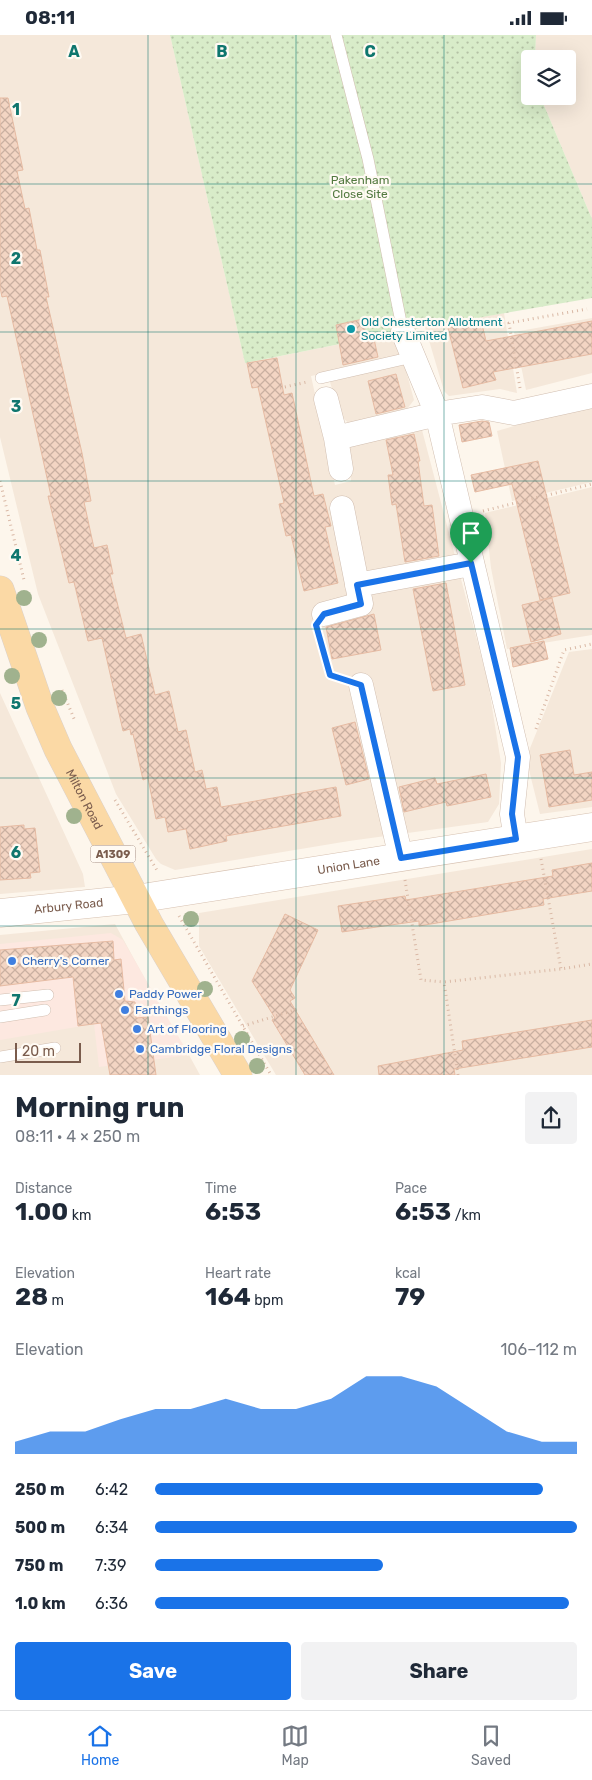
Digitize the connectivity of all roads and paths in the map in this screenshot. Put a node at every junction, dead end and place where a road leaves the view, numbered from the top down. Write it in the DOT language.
graph roads {
  1 [pos="336,35"];
  2 [pos="587,309"];
  3 [pos="403,332"];
  4 [pos="413,357"];
  5 [pos="323,389"];
  6 [pos="592,396"];
  7 [pos="524,411"];
  8 [pos="437,415"];
  9 [pos="336,438"];
  10 [pos="341,469"];
  11 [pos="0,481"];
  12 [pos="592,484"];
  13 [pos="342,508"];
  14 [pos="460,516"];
  15 [pos="471,563"];
  16 [pos="357,585"];
  17 [pos="13,587"];
  18 [pos="324,614"];
  19 [pos="592,644"];
  20 [pos="361,685"];
  21 [pos="62,688"];
  22 [pos="77,725"];
  23 [pos="518,757"];
  24 [pos="111,793"];
  25 [pos="592,827"];
  26 [pos="527,837"];
  27 [pos="401,858"];
  28 [pos="162,878"];
  29 [pos="136,899"];
  30 [pos="177,912"];
  31 [pos="0,913"];
  32 [pos="592,964"];
  33 [pos="561,969"];
  34 [pos="444,982"];
  35 [pos="48,995"];
  36 [pos="0,1000"];
  37 [pos="298,1009"];
  38 [pos="45,1010"];
  39 [pos="0,1017"];
  40 [pos="243,1026"];
  41 [pos="55,1048"];
  42 [pos="0,1057"];
  43 [pos="238,1075"];
  44 [pos="271,1075"];
  45 [pos="458,1075"];
  1 -- 3 [label="lane"];
  2 -- 7 [label="path"];
  3 -- 4 [label="street"];
  4 -- 5 [label="lane"];
  4 -- 8 [label="street"];
  5 -- 9 [label="street"];
  6 -- 7 [label="street"];
  7 -- 8 [label="street"];
  8 -- 9 [label="street"];
  8 -- 14 [label="street"];
  9 -- 10 [label="street"];
  11 -- 17 [label="path"];
  12 -- 14 [label="path"];
  13 -- 16 [label="street"];
  14 -- 15 [label="street"];
  15 -- 16 [label="street"];
  15 -- 23 [label="street"];
  16 -- 18 [label="street"];
  17 -- 29 [label="main road, Milton Road / A1309"];
  18 -- 20 [label="path"];
  19 -- 23 [label="path"];
  20 -- 27 [label="street"];
  21 -- 22 [label="path"];
  23 -- 26 [label="street"];
  24 -- 28 [label="path"];
  25 -- 26 [label="street, Union Lane"];
  26 -- 27 [label="street, Union Lane"];
  26 -- 33 [label="path"];
  27 -- 29 [label="street, Union Lane"];
  27 -- 34 [label="path"];
  29 -- 31 [label="street, Arbury Road"];
  29 -- 43 [label="main road, Milton Road / A1309"];
  30 -- 40 [label="path"];
  32 -- 33 [label="path"];
  33 -- 34 [label="path"];
  34 -- 45 [label="path"];
  35 -- 36 [label="lane"];
  37 -- 40 [label="path"];
  38 -- 39 [label="lane"];
  40 -- 44 [label="path"];
  41 -- 42 [label="lane"];
}
